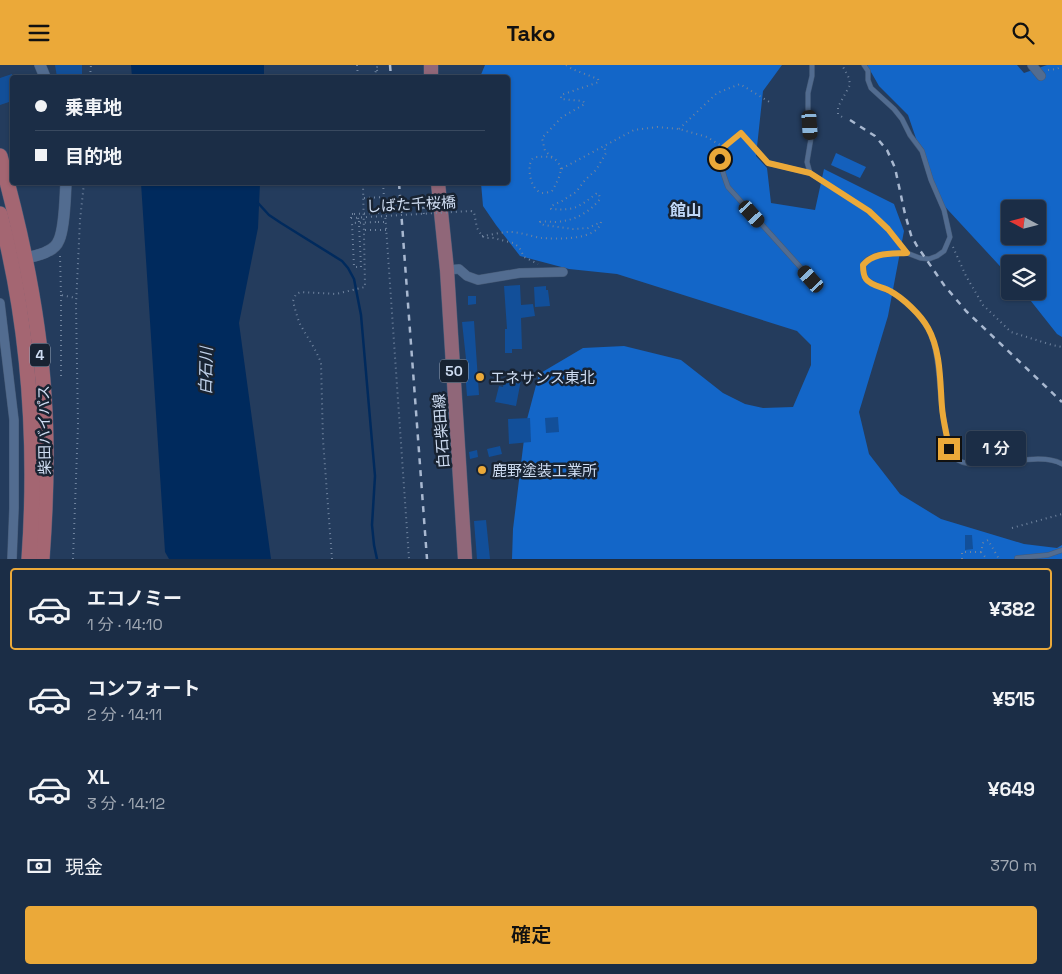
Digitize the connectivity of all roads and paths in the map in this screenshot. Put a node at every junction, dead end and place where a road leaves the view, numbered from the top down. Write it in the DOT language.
graph roads {
  1 [pos="566,65"];
  2 [pos="812,65"];
  3 [pos="842,65"];
  4 [pos="864,65"];
  5 [pos="1032,65"];
  6 [pos="1062,66"];
  7 [pos="1041,76"];
  8 [pos="771,103"];
  9 [pos="842,117"];
  10 [pos="679,129"];
  11 [pos="604,146"];
  12 [pos="724,147"];
  13 [pos="0,156"];
  14 [pos="552,157"];
  15 [pos="562,169"];
  16 [pos="810,173"];
  17 [pos="66,185"];
  18 [pos="84,185"];
  19 [pos="364,185"];
  20 [pos="384,185"];
  21 [pos="438,185"];
  22 [pos="384,197"];
  23 [pos="364,198"];
  24 [pos="428,207"];
  25 [pos="0,213"];
  26 [pos="385,213"];
  27 [pos="424,215"];
  28 [pos="358,218"];
  29 [pos="386,222"];
  30 [pos="364,230"];
  31 [pos="386,230"];
  32 [pos="482,236"];
  33 [pos="950,237"];
  34 [pos="60,252"];
  35 [pos="907,253"];
  36 [pos="13,261"];
  37 [pos="447,270"];
  38 [pos="558,271"];
  39 [pos="811,279"];
  40 [pos="61,295"];
  41 [pos="76,298"];
  42 [pos="0,303"];
  43 [pos="1062,347"];
  44 [pos="61,378"];
  45 [pos="1062,464"];
  46 [pos="1062,514"];
  47 [pos="1012,528"];
  48 [pos="1062,550"];
  49 [pos="981,552"];
  50 [pos="12,559"];
  51 [pos="29,559"];
  52 [pos="42,559"];
  53 [pos="73,559"];
  54 [pos="332,559"];
  55 [pos="409,559"];
  56 [pos="465,559"];
  57 [pos="962,559"];
  58 [pos="987,559"];
  59 [pos="999,559"];
  60 [pos="1017,559"];
  1 -- 14 [label="path"];
  2 -- 16 [label="lane"];
  3 -- 9 [label="path"];
  4 -- 33 [label="lane"];
  5 -- 7 [label="street"];
  6 -- 7 [label="path"];
  8 -- 10 [label="path"];
  10 -- 11 [label="path"];
  10 -- 12 [label="path"];
  11 -- 15 [label="path"];
  11 -- 32 [label="path"];
  12 -- 16 [label="lane"];
  12 -- 39 [label="lane"];
  13 -- 36 [label="highway, 柴田バイパス / 4"];
  14 -- 15 [label="path"];
  14 -- 15 [label="path"];
  16 -- 35 [label="lane"];
  17 -- 36 [label="street"];
  18 -- 41 [label="path"];
  19 -- 23 [label="path"];
  20 -- 22 [label="path"];
  21 -- 37 [label="main road, 白石柴田線 / 50"];
  22 -- 23 [label="path"];
  22 -- 26 [label="path"];
  23 -- 30 [label="path"];
  24 -- 27 [label="path, bridge"];
  25 -- 36 [label="highway, 柴田バイパス / 4"];
  26 -- 28 [label="path, しばた千桜橋, bridge"];
  26 -- 29 [label="path"];
  27 -- 28 [label="path, しばた千桜橋, bridge"];
  27 -- 32 [label="path, しばた千桜橋, bridge"];
  28 -- 29 [label="path, bridge"];
  29 -- 31 [label="path"];
  30 -- 31 [label="path"];
  30 -- 54 [label="path"];
  31 -- 55 [label="path"];
  32 -- 38 [label="path"];
  33 -- 35 [label="lane"];
  33 -- 43 [label="path"];
  34 -- 40 [label="path"];
  35 -- 45 [label="lane"];
  36 -- 51 [label="highway, 柴田バイパス / 4"];
  36 -- 52 [label="highway, 柴田バイパス / 4"];
  37 -- 38 [label="street"];
  37 -- 56 [label="main road, 白石柴田線 / 50"];
  40 -- 41 [label="path"];
  40 -- 44 [label="path"];
  41 -- 53 [label="path"];
  42 -- 50 [label="street"];
  46 -- 47 [label="path"];
  48 -- 60 [label="lane"];
  49 -- 57 [label="path"];
  49 -- 58 [label="path"];
  49 -- 59 [label="path"];
}
